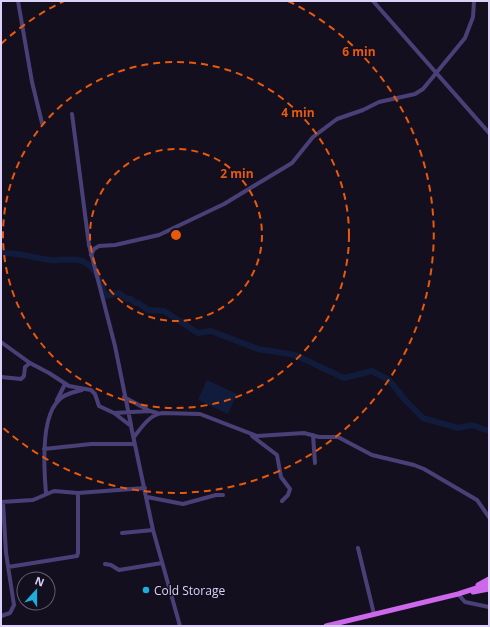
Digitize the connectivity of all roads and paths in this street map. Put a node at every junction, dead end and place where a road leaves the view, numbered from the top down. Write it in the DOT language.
graph roads {
  1 [pos="18,1"];
  2 [pos="372,1"];
  3 [pos="474,1"];
  4 [pos="436,73"];
  5 [pos="72,114"];
  6 [pos="42,123"];
  7 [pos="489,133"];
  8 [pos="91,255"];
  9 [pos="1,342"];
  10 [pos="30,363"];
  11 [pos="1,377"];
  12 [pos="65,384"];
  13 [pos="84,389"];
  14 [pos="124,397"];
  15 [pos="56,402"];
  16 [pos="127,411"];
  17 [pos="150,411"];
  18 [pos="114,413"];
  19 [pos="158,413"];
  20 [pos="131,426"];
  21 [pos="313,435"];
  22 [pos="252,436"];
  23 [pos="134,437"];
  24 [pos="135,444"];
  25 [pos="44,449"];
  26 [pos="315,463"];
  27 [pos="145,488"];
  28 [pos="46,493"];
  29 [pos="78,493"];
  30 [pos="224,495"];
  31 [pos="146,497"];
  32 [pos="282,501"];
  33 [pos="2,502"];
  34 [pos="489,517"];
  35 [pos="154,530"];
  36 [pos="122,533"];
  37 [pos="358,548"];
  38 [pos="3,554"];
  39 [pos="162,563"];
  40 [pos="105,564"];
  41 [pos="8,567"];
  42 [pos="489,579"];
  43 [pos="489,584"];
  44 [pos="489,589"];
  45 [pos="473,592"];
  46 [pos="489,593"];
  47 [pos="459,594"];
  48 [pos="489,607"];
  49 [pos="374,614"];
  50 [pos="1,616"];
  51 [pos="180,626"];
  52 [pos="326,626"];
  1 -- 6 [label="street"];
  2 -- 4 [label="street"];
  3 -- 4 [label="street"];
  4 -- 7 [label="street"];
  4 -- 8 [label="street"];
  5 -- 8 [label="street"];
  8 -- 14 [label="street"];
  9 -- 10 [label="street"];
  10 -- 11 [label="street"];
  10 -- 12 [label="street"];
  12 -- 13 [label="street"];
  12 -- 15 [label="street"];
  13 -- 15 [label="street"];
  13 -- 18 [label="street"];
  14 -- 16 [label="street"];
  14 -- 17 [label="street"];
  15 -- 25 [label="street"];
  16 -- 17 [label="street"];
  16 -- 18 [label="street"];
  16 -- 20 [label="street"];
  17 -- 19 [label="street"];
  18 -- 20 [label="street"];
  19 -- 22 [label="street"];
  19 -- 23 [label="street"];
  20 -- 23 [label="street"];
  21 -- 22 [label="street"];
  21 -- 26 [label="street"];
  21 -- 34 [label="street"];
  22 -- 32 [label="street"];
  23 -- 24 [label="street"];
  24 -- 25 [label="street"];
  24 -- 27 [label="street"];
  25 -- 28 [label="street"];
  27 -- 29 [label="street"];
  27 -- 31 [label="street"];
  28 -- 29 [label="street"];
  28 -- 33 [label="street"];
  29 -- 41 [label="street"];
  30 -- 31 [label="street"];
  31 -- 35 [label="street"];
  33 -- 38 [label="street"];
  35 -- 36 [label="street"];
  35 -- 39 [label="street"];
  37 -- 49 [label="street"];
  38 -- 41 [label="street"];
  39 -- 40 [label="street"];
  39 -- 51 [label="street"];
  41 -- 50 [label="street"];
  42 -- 47 [label="main road"];
  43 -- 47 [label="main road"];
  44 -- 45 [label="main road"];
  45 -- 46 [label="main road"];
  45 -- 47 [label="main road"];
  47 -- 48 [label="street"];
  47 -- 49 [label="main road"];
  49 -- 52 [label="main road"];
}
